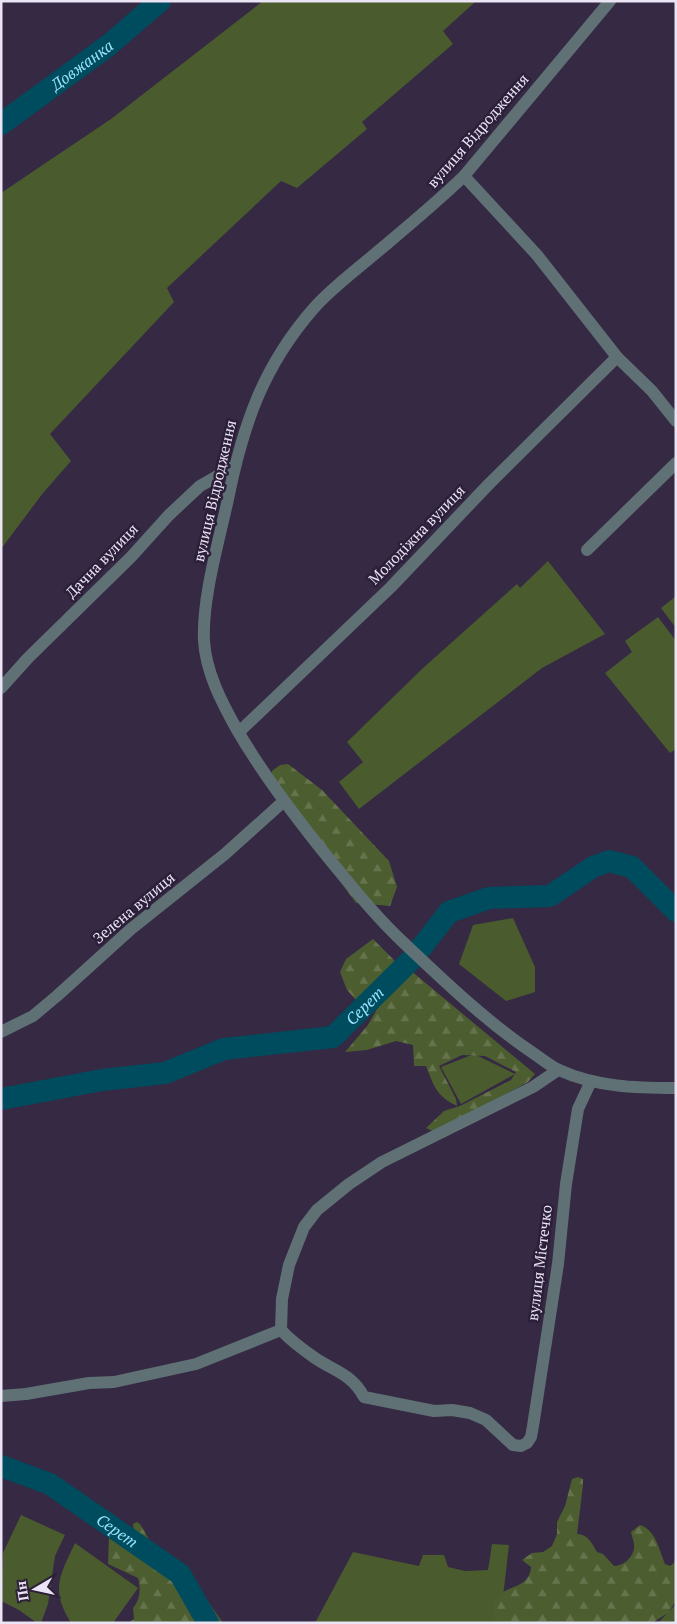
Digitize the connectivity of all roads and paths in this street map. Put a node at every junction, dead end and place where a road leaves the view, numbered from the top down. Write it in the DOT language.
graph roads {
  1 [pos="610,1"];
  2 [pos="464,176"];
  3 [pos="617,357"];
  4 [pos="676,421"];
  5 [pos="676,463"];
  6 [pos="235,466"];
  7 [pos="587,550"];
  8 [pos="1,688"];
  9 [pos="239,732"];
  10 [pos="284,802"];
  11 [pos="1,1032"];
  12 [pos="558,1070"];
  13 [pos="591,1081"];
  14 [pos="676,1088"];
  15 [pos="281,1330"];
  16 [pos="1,1396"];
  1 -- 2 [label="street, вулиця Відродження"];
  2 -- 3 [label="street"];
  2 -- 6 [label="street, вулиця Відродження"];
  3 -- 4 [label="street"];
  3 -- 9 [label="street, Молодіжна вулиця"];
  5 -- 7 [label="street"];
  6 -- 8 [label="street, Дачна вулиця"];
  6 -- 9 [label="street, вулиця Відродження"];
  9 -- 10 [label="street, вулиця Відродження"];
  10 -- 11 [label="street, Зелена вулиця"];
  10 -- 12 [label="street, вулиця Відродження"];
  12 -- 13 [label="street, вулиця Відродження"];
  12 -- 15 [label="street"];
  13 -- 14 [label="street, вулиця Відродження"];
  13 -- 15 [label="street, вулиця Містечко"];
  15 -- 16 [label="street"];
}
